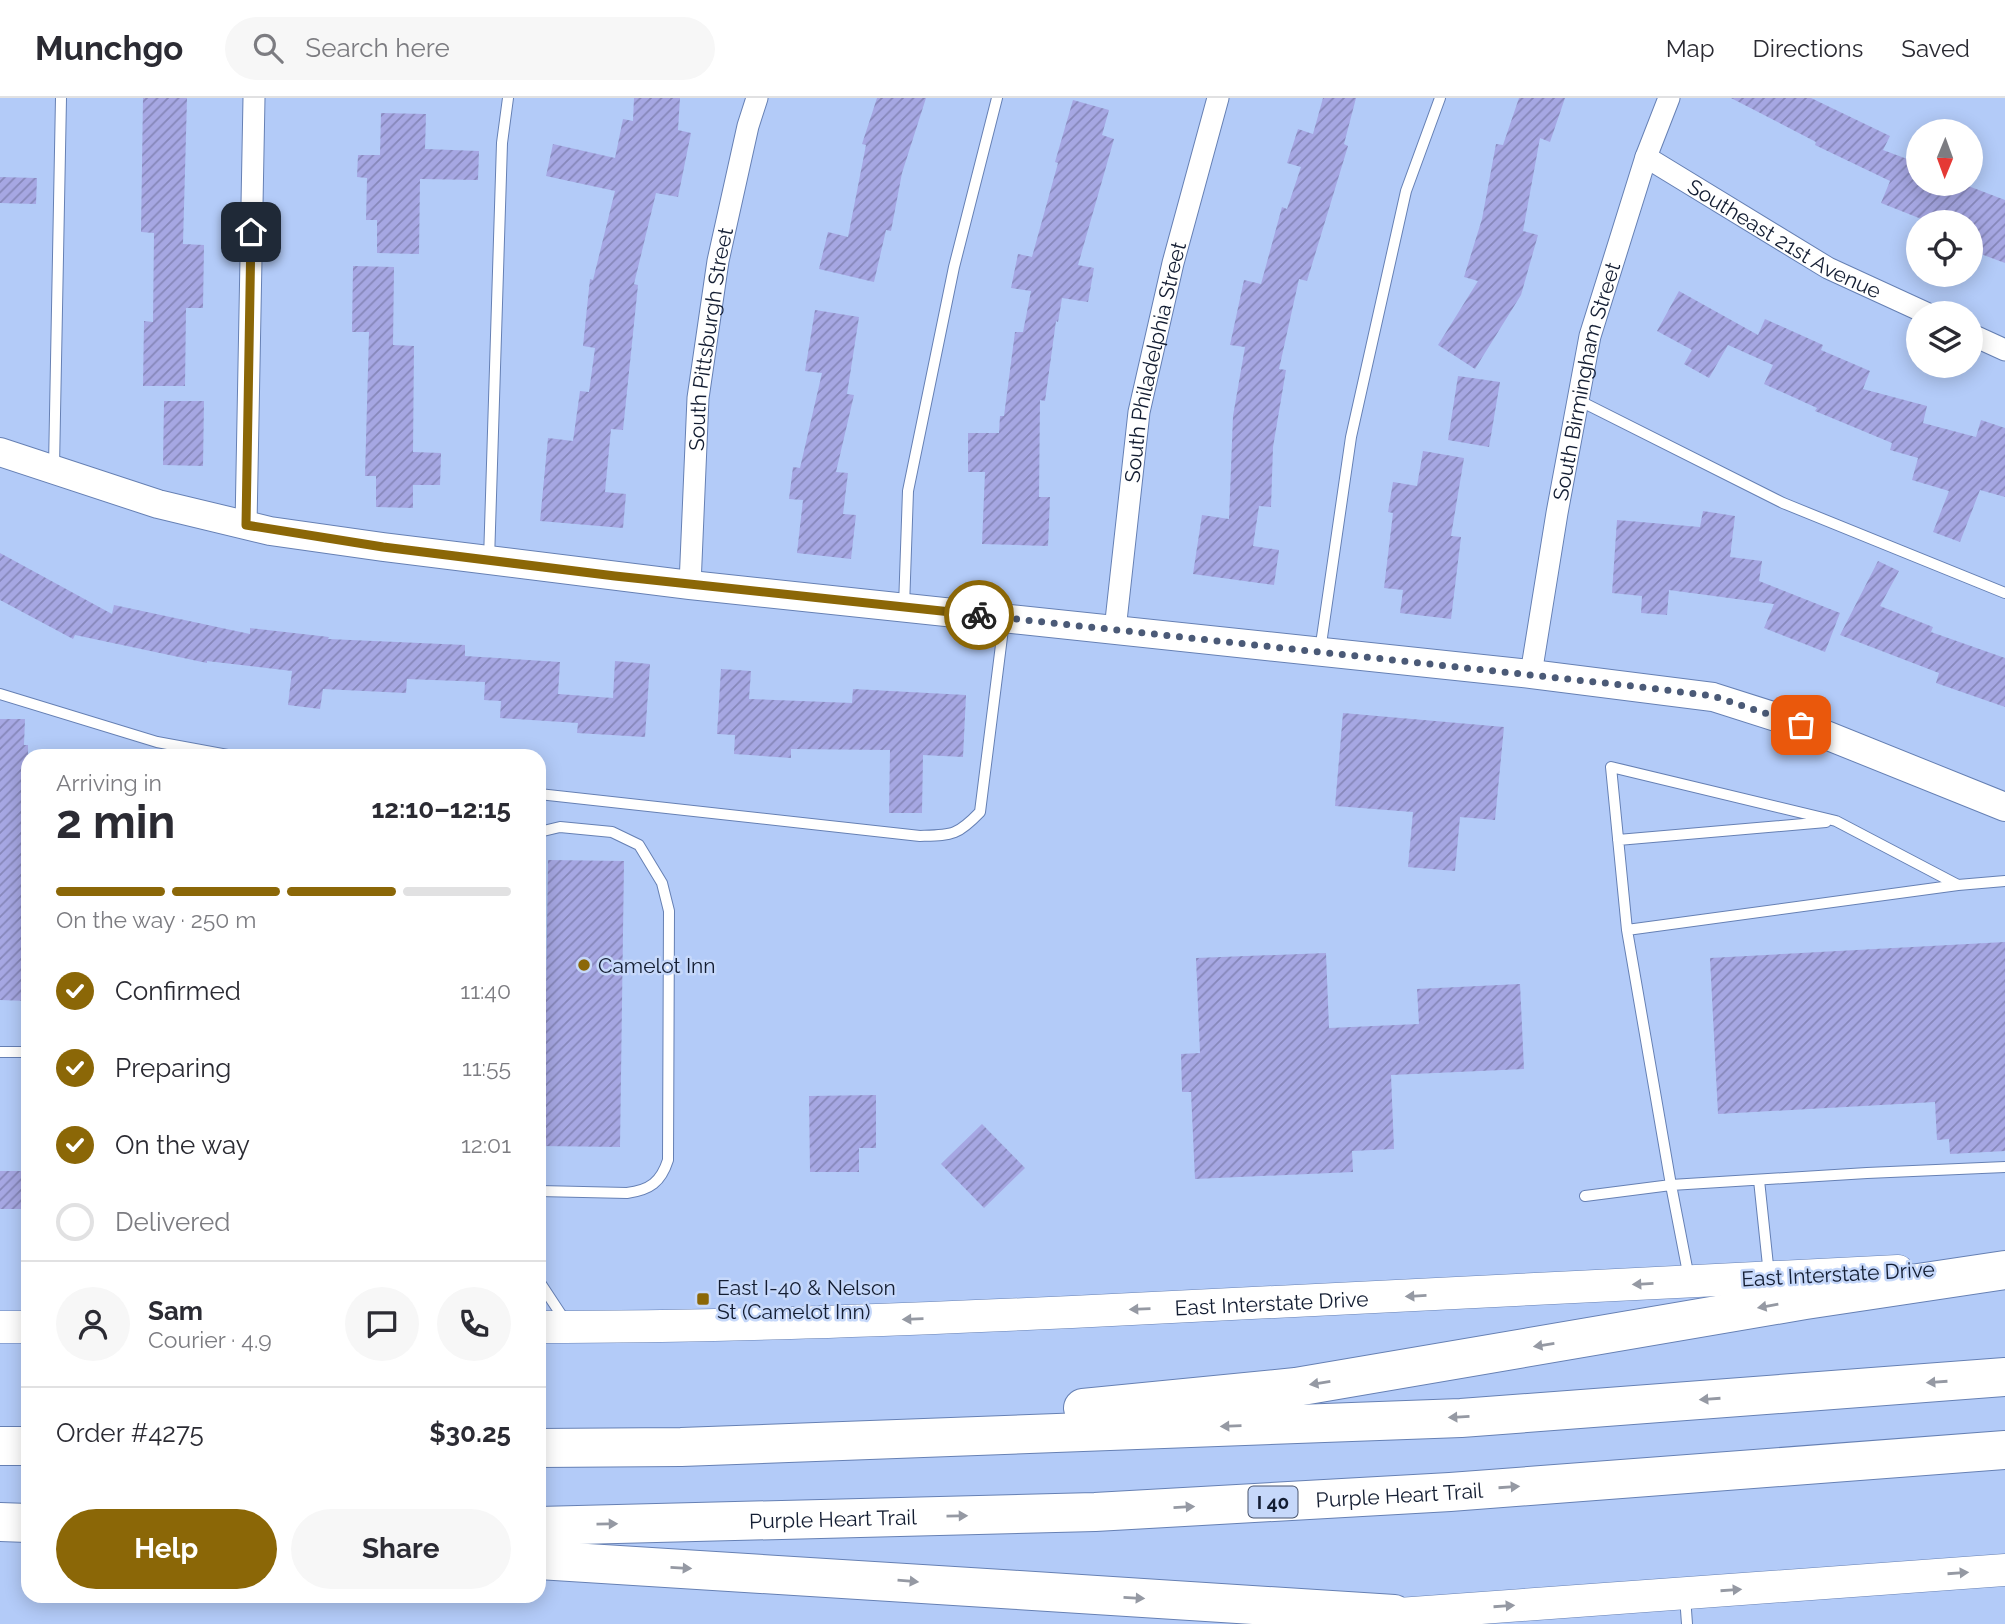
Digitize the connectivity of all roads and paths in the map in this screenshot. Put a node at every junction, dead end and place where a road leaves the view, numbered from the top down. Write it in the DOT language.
graph roads {
  1 [pos="61,98"];
  2 [pos="254,98"];
  3 [pos="508,98"];
  4 [pos="757,98"];
  5 [pos="997,98"];
  6 [pos="1218,98"];
  7 [pos="1440,98"];
  8 [pos="1669,98"];
  9 [pos="1646,157"];
  10 [pos="1906,304"];
  11 [pos="1983,340"];
  12 [pos="2005,350"];
  13 [pos="1578,400"];
  14 [pos="0,452"];
  15 [pos="54,470"];
  16 [pos="246,525"];
  17 [pos="489,560"];
  18 [pos="690,585"];
  19 [pos="2005,593"];
  20 [pos="904,607"];
  21 [pos="1004,618"];
  22 [pos="1115,630"];
  23 [pos="1320,652"];
  24 [pos="1531,674"];
  25 [pos="0,694"];
  26 [pos="195,749"];
  27 [pos="546,795"];
  28 [pos="2005,807"];
  29 [pos="1836,821"];
  30 [pos="546,830"];
  31 [pos="1618,840"];
  32 [pos="2005,881"];
  33 [pos="1958,886"];
  34 [pos="1627,930"];
  35 [pos="0,1052"];
  36 [pos="21,1052"];
  37 [pos="2005,1167"];
  38 [pos="1759,1180"];
  39 [pos="1671,1185"];
  40 [pos="546,1191"];
  41 [pos="1585,1195"];
  42 [pos="2005,1267"];
  43 [pos="1769,1278"];
  44 [pos="1690,1281"];
  45 [pos="546,1302"];
  46 [pos="0,1327"];
  47 [pos="21,1327"];
  48 [pos="554,1327"];
  49 [pos="2005,1377"];
  50 [pos="0,1446"];
  51 [pos="21,1446"];
  52 [pos="546,1447"];
  53 [pos="681,1447"];
  54 [pos="2005,1450"];
  55 [pos="0,1522"];
  56 [pos="21,1523"];
  57 [pos="546,1526"];
  58 [pos="546,1560"];
  59 [pos="2005,1570"];
  60 [pos="1685,1593"];
  61 [pos="1394,1614"];
  62 [pos="1447,1617"];
  63 [pos="1241,1624"];
  64 [pos="1687,1624"];
  1 -- 15 [label="lane"];
  2 -- 16 [label="street"];
  3 -- 17 [label="lane"];
  4 -- 18 [label="street, South Pittsburgh Street"];
  5 -- 20 [label="lane"];
  6 -- 22 [label="street, South Philadelphia Street"];
  7 -- 23 [label="lane"];
  8 -- 9 [label="street, South Birmingham Street"];
  9 -- 10 [label="street, Southeast 21st Avenue"];
  9 -- 13 [label="street, South Birmingham Street"];
  11 -- 12 [label="street"];
  13 -- 19 [label="lane"];
  13 -- 24 [label="street, South Birmingham Street"];
  14 -- 15 [label="street"];
  15 -- 16 [label="street"];
  16 -- 17 [label="street"];
  17 -- 18 [label="street"];
  18 -- 20 [label="street"];
  20 -- 21 [label="street"];
  21 -- 22 [label="street"];
  21 -- 27 [label="lane"];
  22 -- 23 [label="street"];
  23 -- 24 [label="street"];
  24 -- 28 [label="street"];
  25 -- 26 [label="lane"];
  29 -- 31 [label="lane"];
  29 -- 31 [label="lane"];
  29 -- 33 [label="lane"];
  30 -- 40 [label="lane"];
  31 -- 34 [label="lane"];
  32 -- 33 [label="lane"];
  33 -- 34 [label="lane"];
  34 -- 39 [label="lane"];
  35 -- 36 [label="lane"];
  37 -- 38 [label="lane"];
  38 -- 39 [label="lane"];
  38 -- 43 [label="lane"];
  39 -- 41 [label="lane"];
  39 -- 44 [label="lane"];
  42 -- 43 [label="main road, East Interstate Drive"];
  42 -- 53 [label="highway, one-way"];
  43 -- 44 [label="main road, East Interstate Drive"];
  44 -- 48 [label="main road, East Interstate Drive, one-way"];
  45 -- 48 [label="lane"];
  46 -- 47 [label="main road"];
  49 -- 53 [label="highway, one-way"];
  50 -- 51 [label="highway"];
  52 -- 53 [label="highway"];
  57 -- 54 [label="highway, Purple Heart Trail / I 40, one-way"];
  55 -- 56 [label="highway"];
  58 -- 61 [label="highway, one-way"];
  60 -- 59 [label="main road, one-way"];
  62 -- 60 [label="main road, one-way"];
  60 -- 64 [label="lane"];
  61 -- 62 [label="main road"];
  61 -- 63 [label="main road"];
}
